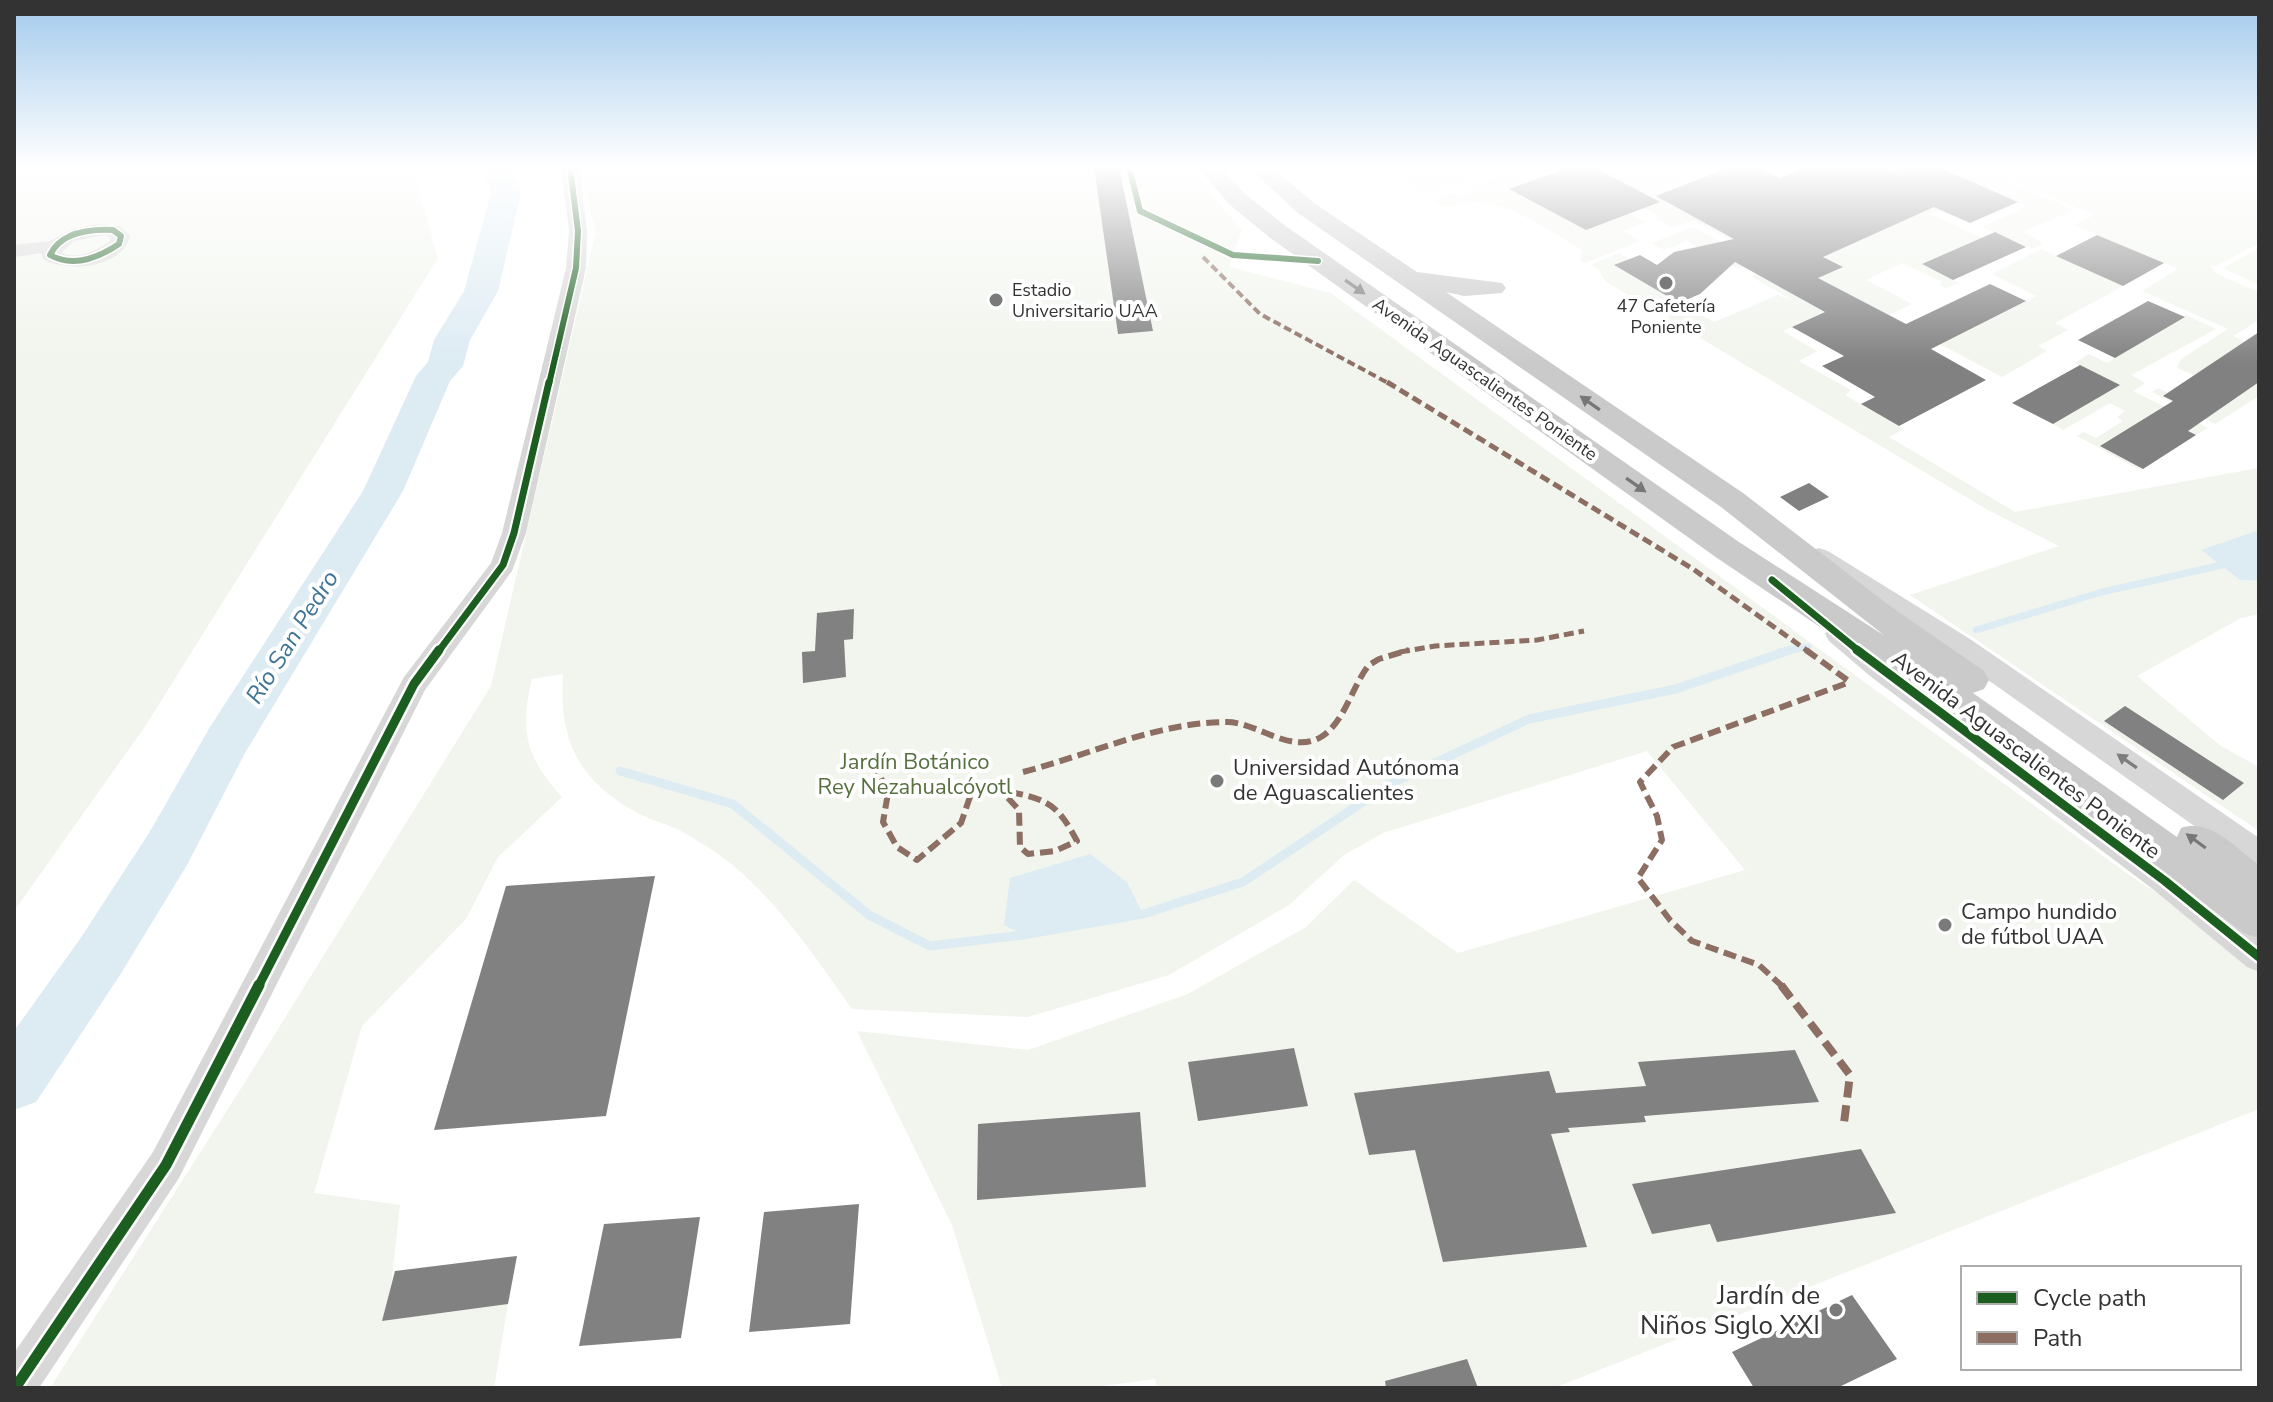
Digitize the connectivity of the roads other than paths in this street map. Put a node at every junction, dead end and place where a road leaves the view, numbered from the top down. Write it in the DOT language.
graph roads {
  1 [pos="578,232"];
  2 [pos="1279,232"];
  3 [pos="1341,232"];
  4 [pos="54,246"];
  5 [pos="14,251"];
  6 [pos="1399,272"];
  7 [pos="1493,288"];
  8 [pos="1769,527"];
  9 [pos="1772,580"];
  10 [pos="2259,855"];
  11 [pos="2259,888"];
  12 [pos="2259,920"];
  13 [pos="2259,957"];
  14 [pos="15,1388"];
  1 -- 14 [label="street"];
  2 -- 9 [label="main road, Avenida Aguascalientes Poniente, one-way"];
  3 -- 6 [label="main road, Avenida Aguascalientes Poniente"];
  4 -- 5 [label="street"];
  6 -- 7 [label="main road"];
  8 -- 6 [label="main road, Avenida Aguascalientes Poniente, one-way"];
  10 -- 8 [label="street, Avenida Aguascalientes Poniente, one-way"];
  11 -- 8 [label="main road, Avenida Aguascalientes Poniente, one-way"];
  9 -- 12 [label="main road, Avenida Aguascalientes Poniente"];
  9 -- 13 [label="street, Avenida Aguascalientes Poniente"];
}
